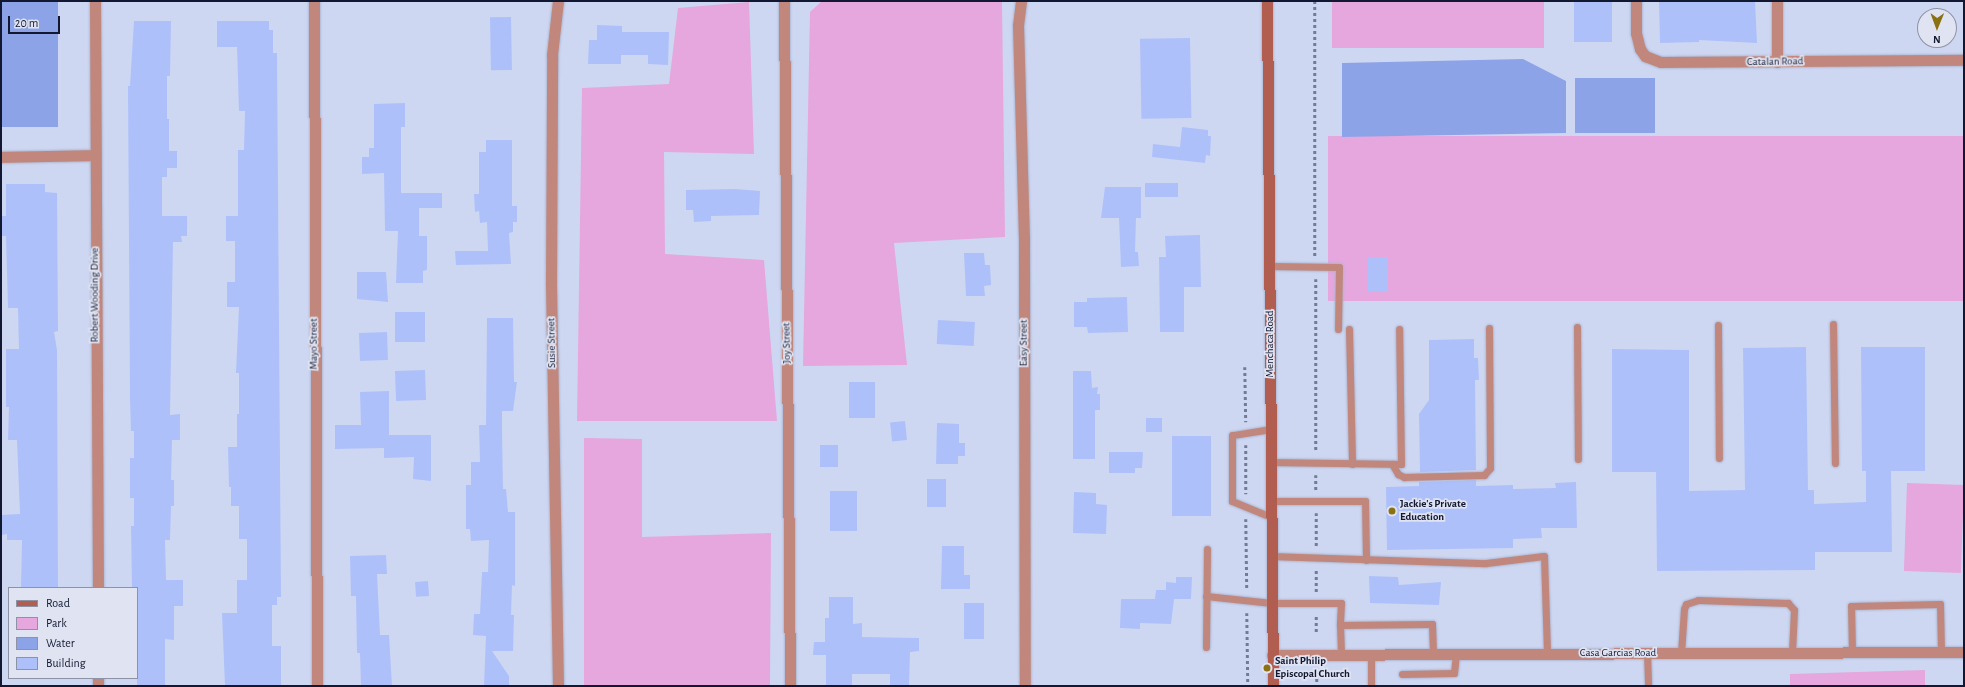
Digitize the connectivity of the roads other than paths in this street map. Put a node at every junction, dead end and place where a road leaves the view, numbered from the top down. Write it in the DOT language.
graph roads {
  1 [pos="95,1"];
  2 [pos="314,1"];
  3 [pos="558,1"];
  4 [pos="784,1"];
  5 [pos="1021,1"];
  6 [pos="1268,1"];
  7 [pos="1636,1"];
  8 [pos="1777,1"];
  9 [pos="1964,60"];
  10 [pos="1777,62"];
  11 [pos="94,155"];
  12 [pos="1,157"];
  13 [pos="1269,266"];
  14 [pos="1833,324"];
  15 [pos="1718,325"];
  16 [pos="1577,327"];
  17 [pos="1489,328"];
  18 [pos="1338,329"];
  19 [pos="1349,329"];
  20 [pos="1399,329"];
  21 [pos="1271,429"];
  22 [pos="1719,458"];
  23 [pos="1578,459"];
  24 [pos="1271,462"];
  25 [pos="1835,463"];
  26 [pos="1352,464"];
  27 [pos="1392,464"];
  28 [pos="1272,501"];
  29 [pos="1271,517"];
  30 [pos="1207,549"];
  31 [pos="1270,556"];
  32 [pos="1366,560"];
  33 [pos="98,587"];
  34 [pos="1206,596"];
  35 [pos="1272,603"];
  36 [pos="1340,625"];
  37 [pos="1206,647"];
  38 [pos="1852,652"];
  39 [pos="1941,652"];
  40 [pos="1964,652"];
  41 [pos="1547,653"];
  42 [pos="1647,653"];
  43 [pos="1681,653"];
  44 [pos="1792,653"];
  45 [pos="1341,654"];
  46 [pos="1371,654"];
  47 [pos="1433,654"];
  48 [pos="1456,654"];
  49 [pos="1272,655"];
  50 [pos="1402,674"];
  51 [pos="317,686"];
  52 [pos="558,686"];
  53 [pos="790,686"];
  54 [pos="1025,686"];
  55 [pos="1273,686"];
  56 [pos="1372,686"];
  57 [pos="1648,686"];
  1 -- 11 [label="street, Robert Wooding Drive"];
  2 -- 51 [label="street, Mayo Street"];
  3 -- 52 [label="street, Susie Street"];
  4 -- 53 [label="street, Joy Street"];
  5 -- 54 [label="street, Easy Street"];
  6 -- 13 [label="main road, Menchaca Road"];
  7 -- 10 [label="street, Catalan Road"];
  8 -- 10 [label="street"];
  9 -- 10 [label="street, Catalan Road"];
  11 -- 12 [label="street"];
  11 -- 33 [label="street, Robert Wooding Drive"];
  13 -- 18 [label="lane"];
  13 -- 21 [label="main road, Menchaca Road"];
  14 -- 25 [label="lane"];
  15 -- 22 [label="lane"];
  16 -- 23 [label="lane"];
  17 -- 27 [label="lane"];
  19 -- 26 [label="lane"];
  20 -- 27 [label="lane"];
  21 -- 24 [label="main road, Menchaca Road"];
  21 -- 29 [label="lane"];
  24 -- 26 [label="lane"];
  24 -- 28 [label="main road, Menchaca Road"];
  26 -- 27 [label="lane"];
  28 -- 29 [label="main road, Menchaca Road"];
  28 -- 32 [label="lane"];
  29 -- 31 [label="main road, Menchaca Road"];
  30 -- 34 [label="lane"];
  31 -- 32 [label="lane"];
  31 -- 35 [label="main road, Menchaca Road"];
  32 -- 41 [label="lane"];
  34 -- 35 [label="lane"];
  34 -- 37 [label="lane"];
  35 -- 36 [label="lane"];
  35 -- 49 [label="main road, Menchaca Road"];
  36 -- 45 [label="lane"];
  36 -- 47 [label="lane"];
  38 -- 39 [label="street, Casa Garcias Road"];
  38 -- 39 [label="lane"];
  38 -- 44 [label="street, Casa Garcias Road"];
  39 -- 40 [label="street, Casa Garcias Road"];
  41 -- 42 [label="street, Casa Garcias Road"];
  41 -- 48 [label="street, Casa Garcias Road"];
  42 -- 43 [label="street, Casa Garcias Road"];
  42 -- 57 [label="lane"];
  43 -- 44 [label="street, Casa Garcias Road"];
  43 -- 44 [label="lane"];
  45 -- 46 [label="street, Casa Garcias Road"];
  45 -- 49 [label="street, Casa Garcias Road"];
  46 -- 47 [label="street, Casa Garcias Road"];
  46 -- 56 [label="lane"];
  47 -- 48 [label="street, Casa Garcias Road"];
  48 -- 50 [label="lane"];
  49 -- 55 [label="main road, Menchaca Road"];
}
